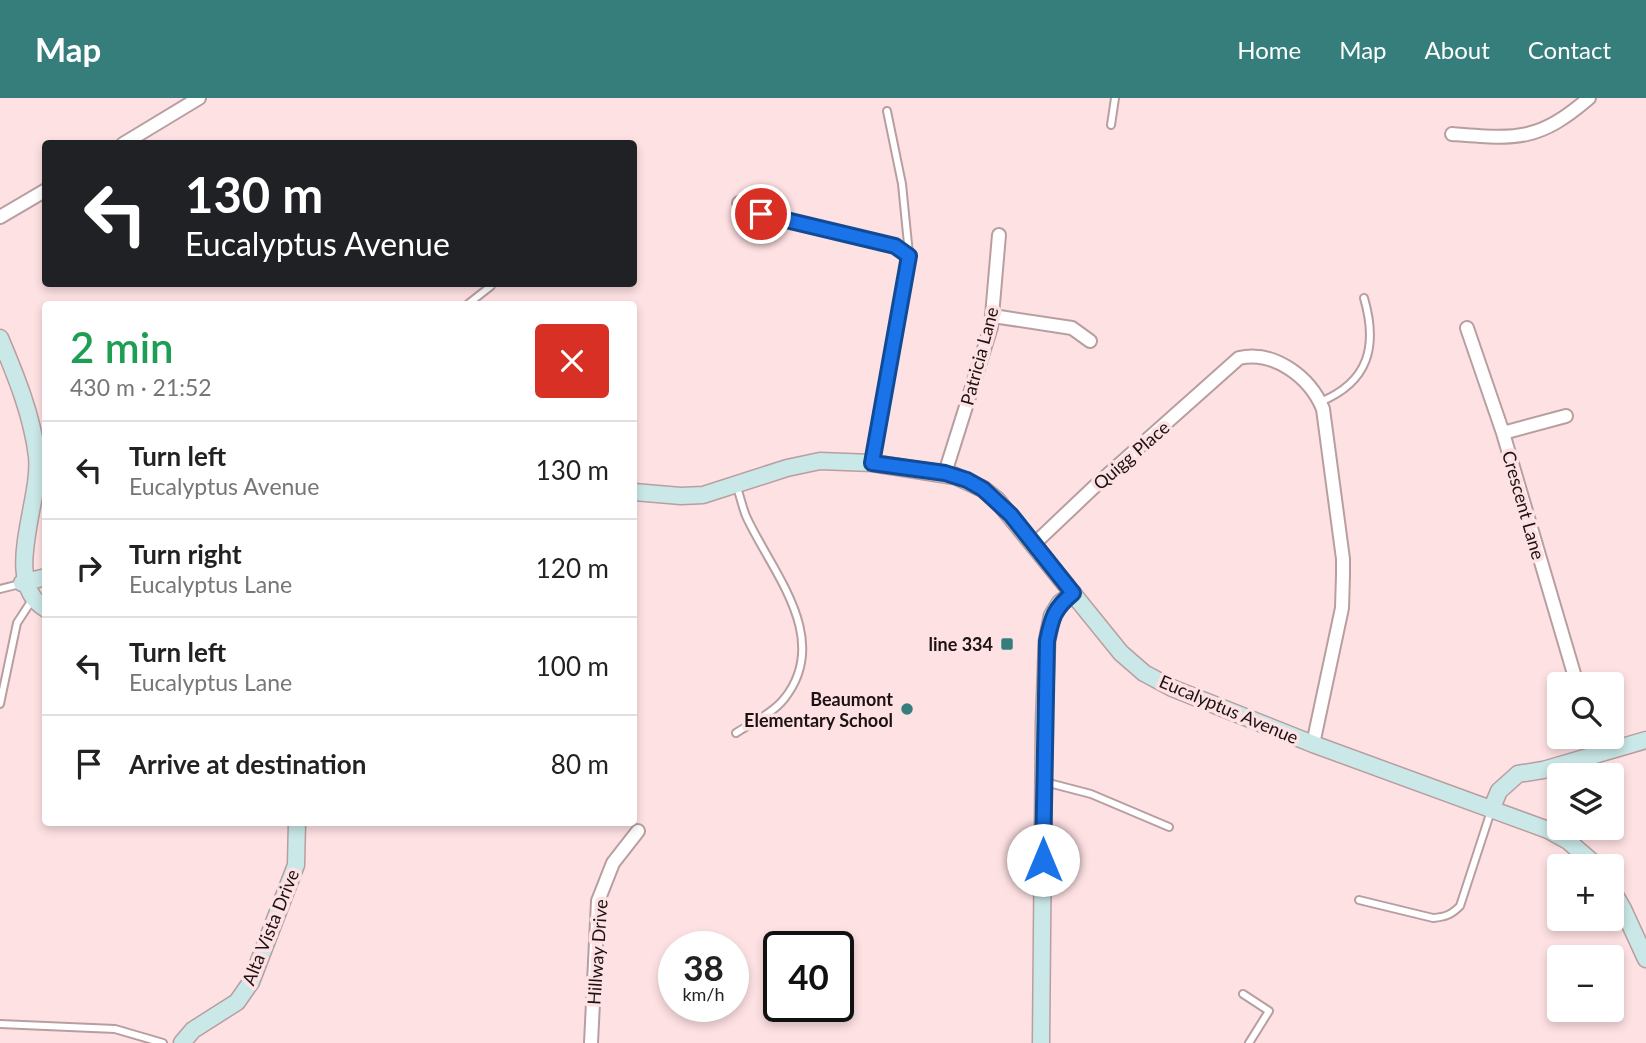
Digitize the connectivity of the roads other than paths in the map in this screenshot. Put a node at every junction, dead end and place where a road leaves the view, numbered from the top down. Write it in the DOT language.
graph roads {
  1 [pos="199,98"];
  2 [pos="1115,98"];
  3 [pos="1589,98"];
  4 [pos="887,111"];
  5 [pos="1111,125"];
  6 [pos="1452,134"];
  7 [pos="129,140"];
  8 [pos="42,192"];
  9 [pos="739,203"];
  10 [pos="0,217"];
  11 [pos="999,235"];
  12 [pos="909,256"];
  13 [pos="491,287"];
  14 [pos="1364,298"];
  15 [pos="472,301"];
  16 [pos="993,316"];
  17 [pos="1467,328"];
  18 [pos="0,338"];
  19 [pos="1090,341"];
  20 [pos="1320,402"];
  21 [pos="1566,416"];
  22 [pos="1503,433"];
  23 [pos="872,463"];
  24 [pos="41,467"];
  25 [pos="945,473"];
  26 [pos="736,485"];
  27 [pos="637,492"];
  28 [pos="1033,545"];
  29 [pos="42,578"];
  30 [pos="22,583"];
  31 [pos="0,589"];
  32 [pos="1073,593"];
  33 [pos="39,604"];
  34 [pos="1573,672"];
  35 [pos="0,704"];
  36 [pos="736,733"];
  37 [pos="1646,740"];
  38 [pos="1313,744"];
  39 [pos="1596,749"];
  40 [pos="1597,754"];
  41 [pos="1043,781"];
  42 [pos="1491,810"];
  43 [pos="297,826"];
  44 [pos="1169,827"];
  45 [pos="638,831"];
  46 [pos="1583,854"];
  47 [pos="1359,900"];
  48 [pos="1624,911"];
  49 [pos="1646,959"];
  50 [pos="1243,994"];
  51 [pos="0,1024"];
  52 [pos="163,1043"];
  53 [pos="182,1043"];
  54 [pos="591,1043"];
  55 [pos="1041,1043"];
  56 [pos="1250,1043"];
  1 -- 7 [label="street"];
  2 -- 5 [label="lane"];
  3 -- 6 [label="street"];
  4 -- 12 [label="lane"];
  8 -- 10 [label="street"];
  9 -- 12 [label="street"];
  11 -- 16 [label="street, Patricia Lane"];
  12 -- 23 [label="street"];
  13 -- 15 [label="lane"];
  14 -- 20 [label="lane"];
  16 -- 19 [label="street"];
  16 -- 25 [label="street, Patricia Lane"];
  17 -- 22 [label="street, Crescent Lane"];
  18 -- 24 [label="main road"];
  20 -- 28 [label="street, Quigg Place"];
  20 -- 38 [label="street"];
  21 -- 22 [label="street"];
  22 -- 34 [label="street, Crescent Lane"];
  23 -- 25 [label="main road, Eucalyptus Avenue"];
  23 -- 26 [label="main road, Eucalyptus Avenue"];
  24 -- 30 [label="main road"];
  25 -- 28 [label="main road, Eucalyptus Avenue"];
  26 -- 27 [label="main road, Eucalyptus Avenue"];
  26 -- 36 [label="lane"];
  28 -- 32 [label="main road, Eucalyptus Avenue"];
  29 -- 30 [label="main road"];
  30 -- 31 [label="lane"];
  30 -- 33 [label="main road"];
  32 -- 38 [label="main road, Eucalyptus Avenue"];
  32 -- 41 [label="main road"];
  33 -- 35 [label="lane"];
  37 -- 40 [label="main road"];
  38 -- 42 [label="main road, Eucalyptus Avenue"];
  39 -- 40 [label="street"];
  40 -- 42 [label="main road"];
  41 -- 44 [label="lane"];
  41 -- 55 [label="main road"];
  42 -- 46 [label="main road, Eucalyptus Avenue"];
  42 -- 47 [label="lane"];
  43 -- 53 [label="main road, Alta Vista Drive"];
  45 -- 54 [label="street, Hillway Drive"];
  48 -- 49 [label="main road"];
  50 -- 56 [label="lane"];
  51 -- 52 [label="lane"];
}
